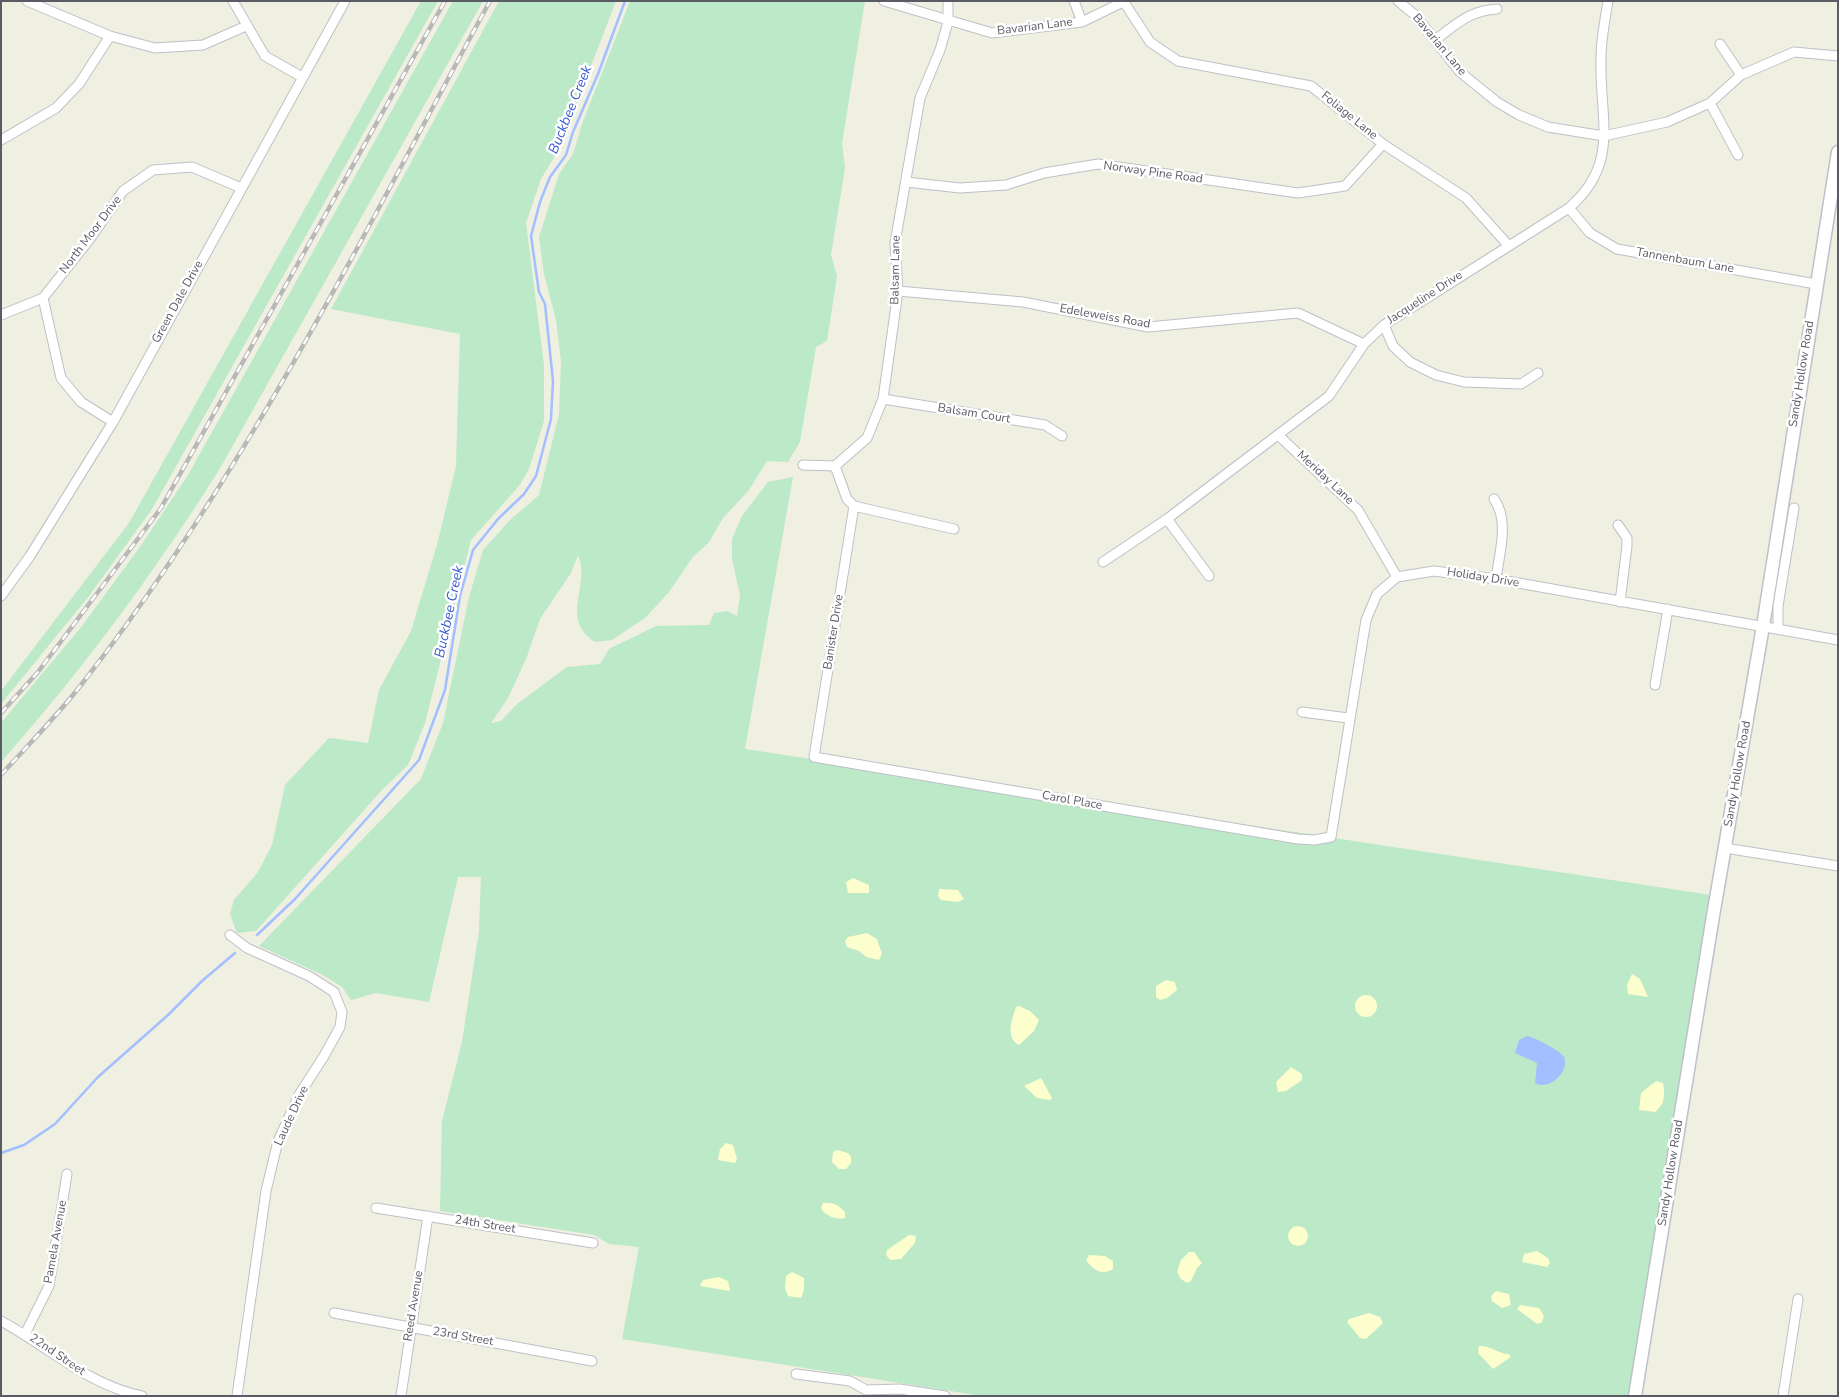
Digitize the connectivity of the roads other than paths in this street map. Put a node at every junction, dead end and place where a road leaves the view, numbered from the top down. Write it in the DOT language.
graph roads {
  1 [pos="27,1"];
  2 [pos="232,1"];
  3 [pos="345,1"];
  4 [pos="884,1"];
  5 [pos="948,1"];
  6 [pos="1074,1"];
  7 [pos="1398,1"];
  8 [pos="1608,1"];
  9 [pos="1125,2"];
  10 [pos="1497,9"];
  11 [pos="948,22"];
  12 [pos="1082,22"];
  13 [pos="246,26"];
  14 [pos="110,36"];
  15 [pos="1435,40"];
  16 [pos="1720,44"];
  17 [pos="1838,56"];
  18 [pos="1741,75"];
  19 [pos="302,77"];
  20 [pos="1710,103"];
  21 [pos="1604,136"];
  22 [pos="1,140"];
  23 [pos="1383,144"];
  24 [pos="1838,152"];
  25 [pos="1738,155"];
  26 [pos="906,182"];
  27 [pos="241,188"];
  28 [pos="1569,208"];
  29 [pos="1508,245"];
  30 [pos="1816,284"];
  31 [pos="898,291"];
  32 [pos="43,298"];
  33 [pos="1,315"];
  34 [pos="1384,325"];
  35 [pos="1364,344"];
  36 [pos="1538,373"];
  37 [pos="883,399"];
  38 [pos="112,422"];
  39 [pos="1278,435"];
  40 [pos="1062,436"];
  41 [pos="803,465"];
  42 [pos="835,466"];
  43 [pos="1494,499"];
  44 [pos="854,506"];
  45 [pos="1794,508"];
  46 [pos="1167,519"];
  47 [pos="1618,525"];
  48 [pos="954,529"];
  49 [pos="1103,562"];
  50 [pos="1210,576"];
  51 [pos="1397,577"];
  52 [pos="1496,579"];
  53 [pos="1,596"];
  54 [pos="1620,602"];
  55 [pos="1668,609"];
  56 [pos="1763,626"];
  57 [pos="1778,628"];
  58 [pos="1838,640"];
  59 [pos="1655,685"];
  60 [pos="1302,712"];
  61 [pos="1348,718"];
  62 [pos="814,757"];
  63 [pos="1725,848"];
  64 [pos="1838,866"];
  65 [pos="230,935"];
  66 [pos="67,1174"];
  67 [pos="376,1208"];
  68 [pos="428,1216"];
  69 [pos="594,1243"];
  70 [pos="1798,1299"];
  71 [pos="334,1313"];
  72 [pos="1,1322"];
  73 [pos="411,1328"];
  74 [pos="25,1334"];
  75 [pos="592,1361"];
  76 [pos="796,1374"];
  77 [pos="866,1393"];
  78 [pos="142,1396"];
  79 [pos="237,1396"];
  80 [pos="401,1396"];
  81 [pos="945,1396"];
  82 [pos="1635,1396"];
  83 [pos="1783,1396"];
  1 -- 14 [label="street"];
  2 -- 13 [label="street"];
  3 -- 19 [label="street, Green Dale Drive"];
  4 -- 11 [label="street, Bavarian Lane"];
  5 -- 11 [label="street, Balsam Lane"];
  6 -- 12 [label="street"];
  7 -- 15 [label="street, Bavarian Lane"];
  8 -- 21 [label="street, Jacqueline Drive"];
  9 -- 12 [label="street, Bavarian Lane"];
  9 -- 23 [label="street, Foliage Lane"];
  10 -- 15 [label="street"];
  11 -- 12 [label="street, Bavarian Lane"];
  11 -- 26 [label="street, Balsam Lane"];
  13 -- 14 [label="street"];
  13 -- 19 [label="street"];
  14 -- 22 [label="street"];
  15 -- 21 [label="street, Bavarian Lane"];
  16 -- 18 [label="street"];
  17 -- 18 [label="street, Bavarian Lane"];
  18 -- 20 [label="street, Bavarian Lane"];
  19 -- 27 [label="street, Green Dale Drive"];
  20 -- 21 [label="street, Bavarian Lane"];
  20 -- 25 [label="street"];
  21 -- 28 [label="street, Jacqueline Drive"];
  23 -- 26 [label="street, Norway Pine Road"];
  23 -- 29 [label="street, Foliage Lane"];
  24 -- 30 [label="street, Sandy Hollow Road"];
  26 -- 31 [label="street, Balsam Lane"];
  27 -- 32 [label="street, North Moor Drive"];
  27 -- 38 [label="street, Green Dale Drive"];
  28 -- 29 [label="street, Jacqueline Drive"];
  28 -- 30 [label="street, Tannenbaum Lane"];
  29 -- 34 [label="street, Jacqueline Drive"];
  30 -- 56 [label="street, Sandy Hollow Road"];
  31 -- 35 [label="street, Edeleweiss Road"];
  31 -- 37 [label="street, Balsam Lane"];
  32 -- 33 [label="street, North Moor Drive"];
  32 -- 38 [label="street"];
  34 -- 35 [label="street, Jacqueline Drive"];
  34 -- 36 [label="street"];
  35 -- 39 [label="street, Jacqueline Drive"];
  37 -- 40 [label="street, Balsam Court"];
  37 -- 42 [label="street, Balsam Lane"];
  38 -- 53 [label="street, Green Dale Drive"];
  39 -- 46 [label="street, Jacqueline Drive"];
  39 -- 51 [label="street, Meriday Lane"];
  41 -- 42 [label="street"];
  42 -- 44 [label="street"];
  43 -- 52 [label="street"];
  44 -- 48 [label="street"];
  44 -- 62 [label="street, Banister Drive"];
  45 -- 57 [label="street"];
  46 -- 49 [label="street, Jacqueline Drive"];
  46 -- 50 [label="street"];
  47 -- 54 [label="street"];
  51 -- 52 [label="street, Holiday Drive"];
  51 -- 61 [label="street"];
  52 -- 54 [label="street, Holiday Drive"];
  54 -- 55 [label="street, Holiday Drive"];
  55 -- 56 [label="street, Holiday Drive"];
  55 -- 59 [label="street"];
  56 -- 57 [label="street, Holiday Drive"];
  56 -- 63 [label="street, Sandy Hollow Road"];
  57 -- 58 [label="street, Holiday Drive"];
  60 -- 61 [label="street"];
  61 -- 62 [label="street, Carol Place"];
  63 -- 64 [label="street"];
  63 -- 82 [label="street, Sandy Hollow Road"];
  65 -- 79 [label="street, Laude Drive"];
  66 -- 74 [label="street, Pamela Avenue"];
  67 -- 68 [label="street, 24th Street"];
  68 -- 69 [label="street, 24th Street"];
  68 -- 73 [label="street, Reed Avenue"];
  70 -- 83 [label="street"];
  71 -- 73 [label="street, 23rd Street"];
  72 -- 74 [label="street, 22nd Street"];
  73 -- 75 [label="street, 23rd Street"];
  73 -- 80 [label="street, Reed Avenue"];
  74 -- 78 [label="street, 22nd Street"];
  76 -- 77 [label="street"];
  77 -- 81 [label="street"];
}
